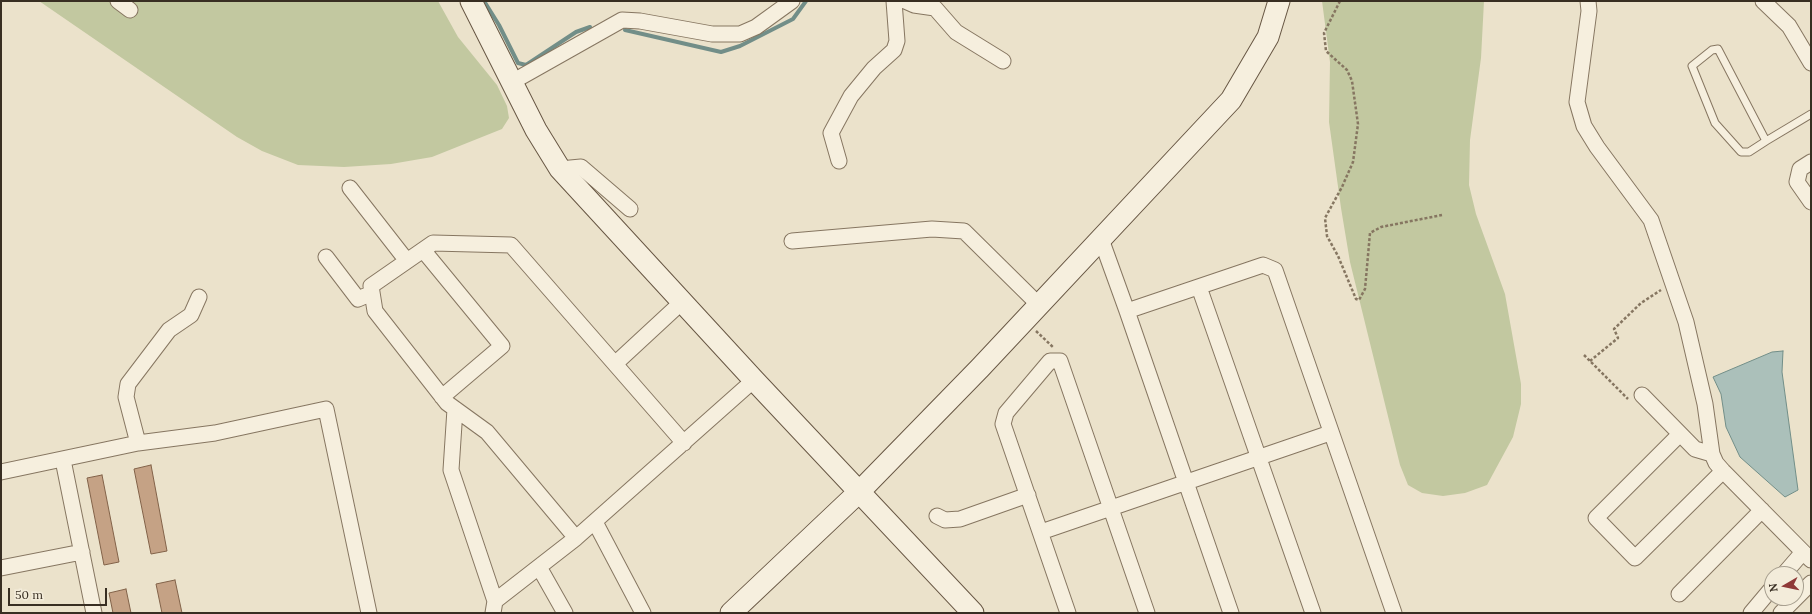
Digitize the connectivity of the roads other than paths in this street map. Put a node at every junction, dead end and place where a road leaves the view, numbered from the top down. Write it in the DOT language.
graph roads {
  1 [pos="118,1"];
  2 [pos="471,1"];
  3 [pos="792,1"];
  4 [pos="894,1"];
  5 [pos="905,1"];
  6 [pos="1279,1"];
  7 [pos="1588,1"];
  8 [pos="1763,1"];
  9 [pos="130,10"];
  10 [pos="1003,60"];
  11 [pos="1811,63"];
  12 [pos="512,82"];
  13 [pos="1811,114"];
  14 [pos="1766,141"];
  15 [pos="838,161"];
  16 [pos="1811,162"];
  17 [pos="560,169"];
  18 [pos="350,188"];
  19 [pos="1811,202"];
  20 [pos="630,209"];
  21 [pos="1100,239"];
  22 [pos="792,241"];
  23 [pos="423,250"];
  24 [pos="326,258"];
  25 [pos="407,261"];
  26 [pos="1199,287"];
  27 [pos="372,293"];
  28 [pos="200,297"];
  29 [pos="683,301"];
  30 [pos="1039,305"];
  31 [pos="1127,311"];
  32 [pos="616,363"];
  33 [pos="754,380"];
  34 [pos="1642,395"];
  35 [pos="442,397"];
  36 [pos="455,409"];
  37 [pos="1330,433"];
  38 [pos="1680,434"];
  39 [pos="138,443"];
  40 [pos="684,443"];
  41 [pos="1712,454"];
  42 [pos="1258,458"];
  43 [pos="63,460"];
  44 [pos="1723,471"];
  45 [pos="1,472"];
  46 [pos="1186,483"];
  47 [pos="860,491"];
  48 [pos="1028,495"];
  49 [pos="1112,508"];
  50 [pos="1762,510"];
  51 [pos="937,516"];
  52 [pos="595,522"];
  53 [pos="1041,532"];
  54 [pos="576,538"];
  55 [pos="82,552"];
  56 [pos="1807,556"];
  57 [pos="1794,566"];
  58 [pos="539,567"];
  59 [pos="1,568"];
  60 [pos="1811,583"];
  61 [pos="1679,594"];
  62 [pos="1764,598"];
  63 [pos="494,607"];
  64 [pos="94,613"];
  65 [pos="369,613"];
  66 [pos="565,613"];
  67 [pos="643,613"];
  68 [pos="731,613"];
  69 [pos="973,613"];
  70 [pos="1068,613"];
  71 [pos="1147,613"];
  72 [pos="1231,613"];
  73 [pos="1313,613"];
  74 [pos="1394,613"];
  75 [pos="1751,613"];
  76 [pos="1781,613"];
  1 -- 9 [label="street"];
  2 -- 12 [label="street"];
  3 -- 12 [label="street"];
  4 -- 15 [label="street"];
  5 -- 10 [label="street"];
  6 -- 21 [label="street"];
  7 -- 41 [label="street"];
  8 -- 11 [label="street"];
  12 -- 17 [label="street"];
  13 -- 14 [label="lane"];
  14 -- 14 [label="lane"];
  16 -- 19 [label="street"];
  17 -- 20 [label="street"];
  17 -- 29 [label="street"];
  18 -- 25 [label="street"];
  21 -- 30 [label="street"];
  21 -- 31 [label="street"];
  22 -- 30 [label="street"];
  23 -- 25 [label="street"];
  23 -- 32 [label="street"];
  23 -- 35 [label="street"];
  24 -- 27 [label="street"];
  25 -- 27 [label="street"];
  26 -- 31 [label="street"];
  26 -- 37 [label="street"];
  26 -- 42 [label="street"];
  27 -- 35 [label="street"];
  28 -- 39 [label="street"];
  29 -- 32 [label="street"];
  29 -- 33 [label="street"];
  30 -- 47 [label="street"];
  31 -- 46 [label="street"];
  32 -- 40 [label="street"];
  33 -- 40 [label="street"];
  33 -- 47 [label="street"];
  34 -- 38 [label="street"];
  35 -- 36 [label="street"];
  36 -- 54 [label="street"];
  36 -- 63 [label="street"];
  37 -- 42 [label="street"];
  37 -- 74 [label="street"];
  38 -- 41 [label="street"];
  38 -- 44 [label="street"];
  39 -- 43 [label="street"];
  39 -- 65 [label="street"];
  40 -- 52 [label="street"];
  41 -- 44 [label="street"];
  42 -- 46 [label="street"];
  42 -- 73 [label="street"];
  43 -- 45 [label="street"];
  43 -- 55 [label="street"];
  44 -- 50 [label="street"];
  46 -- 49 [label="street"];
  46 -- 72 [label="street"];
  47 -- 68 [label="street"];
  47 -- 69 [label="street"];
  48 -- 49 [label="street"];
  48 -- 51 [label="street"];
  48 -- 53 [label="street"];
  49 -- 53 [label="street"];
  49 -- 71 [label="street"];
  50 -- 56 [label="street"];
  50 -- 61 [label="street"];
  52 -- 54 [label="street"];
  52 -- 67 [label="street"];
  53 -- 70 [label="street"];
  54 -- 58 [label="street"];
  55 -- 59 [label="street"];
  55 -- 64 [label="street"];
  56 -- 57 [label="street"];
  58 -- 63 [label="street"];
  58 -- 66 [label="street"];
  60 -- 76 [label="street"];
  62 -- 75 [label="street"];
}
